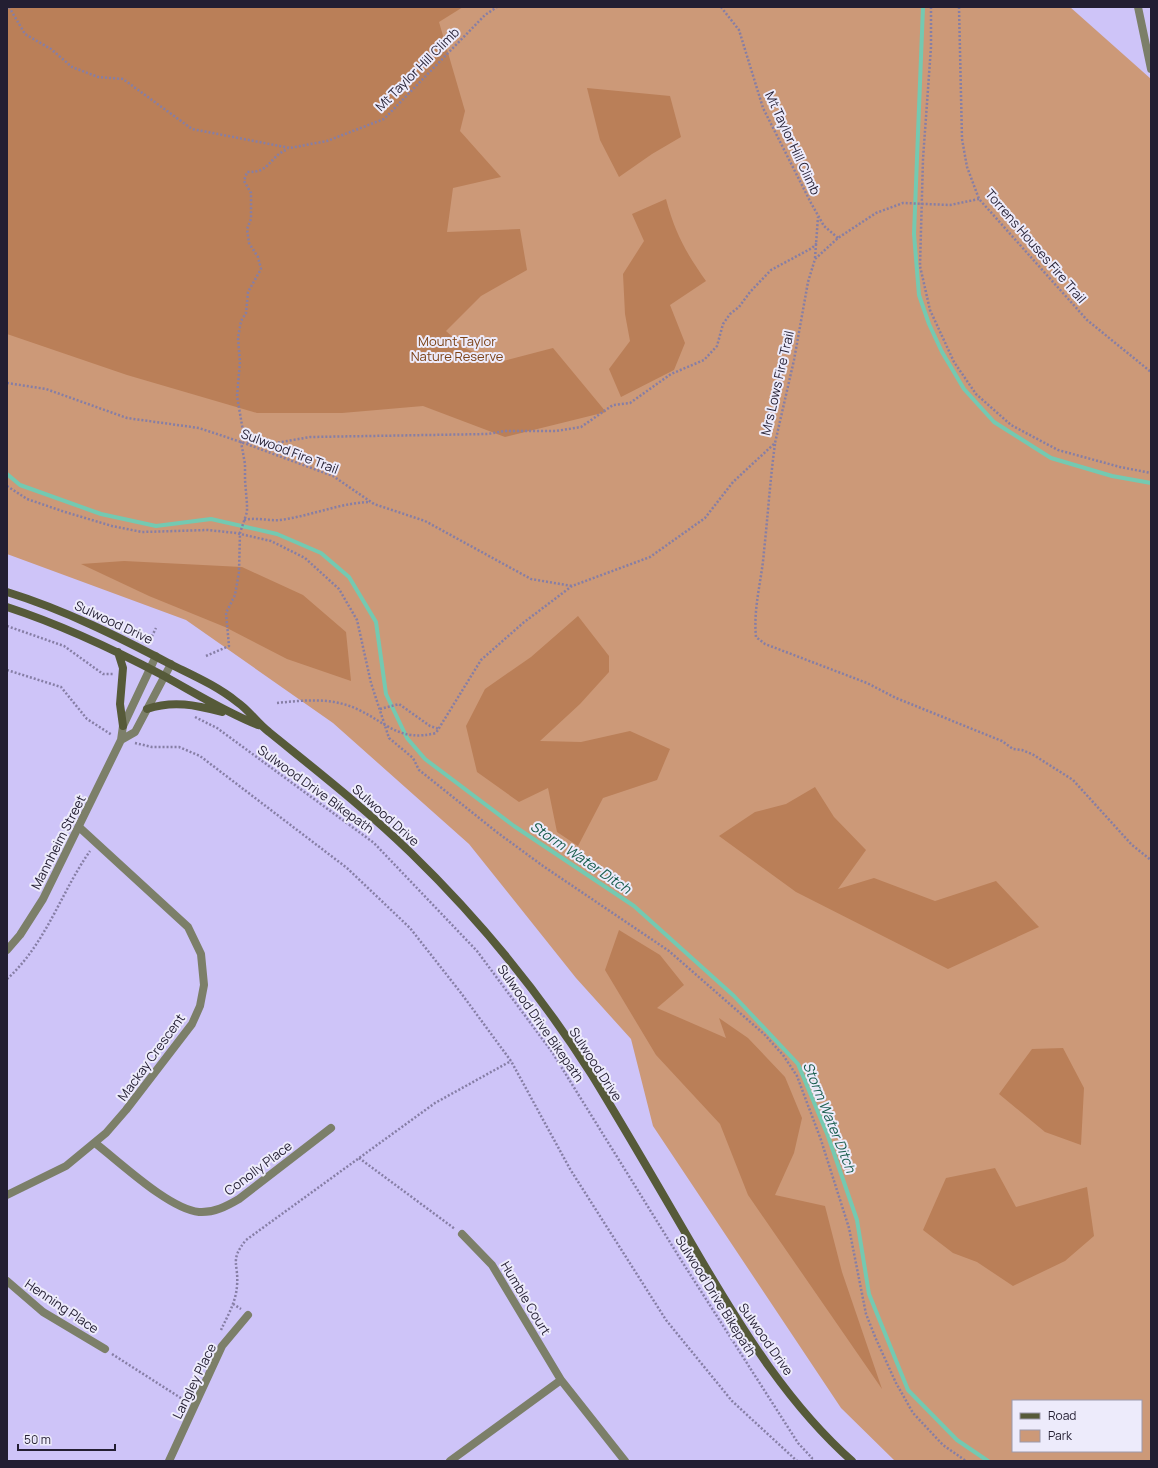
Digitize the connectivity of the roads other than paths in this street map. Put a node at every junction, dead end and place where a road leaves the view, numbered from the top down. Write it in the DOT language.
graph roads {
  1 [pos="1138,7"];
  2 [pos="1151,65"];
  3 [pos="7,592"];
  4 [pos="7,607"];
  5 [pos="118,652"];
  6 [pos="156,656"];
  7 [pos="171,664"];
  8 [pos="150,669"];
  9 [pos="164,676"];
  10 [pos="147,709"];
  11 [pos="233,715"];
  12 [pos="122,726"];
  13 [pos="263,727"];
  14 [pos="122,740"];
  15 [pos="79,828"];
  16 [pos="7,950"];
  17 [pos="331,1128"];
  18 [pos="96,1144"];
  19 [pos="7,1195"];
  20 [pos="462,1234"];
  21 [pos="7,1281"];
  22 [pos="248,1315"];
  23 [pos="105,1349"];
  24 [pos="561,1380"];
  25 [pos="169,1461"];
  26 [pos="450,1461"];
  27 [pos="625,1461"];
  28 [pos="852,1461"];
  1 -- 2 [label="street"];
  3 -- 6 [label="main road, Sulwood Drive"];
  4 -- 5 [label="main road, Sulwood Drive"];
  5 -- 8 [label="main road, Sulwood Drive"];
  5 -- 12 [label="main road"];
  6 -- 7 [label="main road, Sulwood Drive"];
  6 -- 8 [label="street, Mannheim Street"];
  7 -- 9 [label="street, Mannheim Street"];
  7 -- 13 [label="main road, Sulwood Drive"];
  8 -- 9 [label="main road, Sulwood Drive"];
  8 -- 12 [label="street, Mannheim Street"];
  9 -- 10 [label="street, Mannheim Street"];
  9 -- 11 [label="main road, Sulwood Drive"];
  10 -- 11 [label="main road"];
  10 -- 14 [label="street, Mannheim Street"];
  11 -- 13 [label="main road, Sulwood Drive"];
  12 -- 14 [label="street, Mannheim Street"];
  13 -- 28 [label="main road, Sulwood Drive"];
  14 -- 15 [label="street, Mannheim Street"];
  15 -- 16 [label="street, Mannheim Street"];
  15 -- 18 [label="street, Mackay Crescent"];
  17 -- 18 [label="street, Conolly Place"];
  18 -- 19 [label="street, Mackay Crescent"];
  20 -- 24 [label="street, Humble Court"];
  21 -- 23 [label="street, Henning Place"];
  22 -- 25 [label="street, Langley Place"];
  24 -- 26 [label="street"];
  24 -- 27 [label="street, Humble Court"];
}
